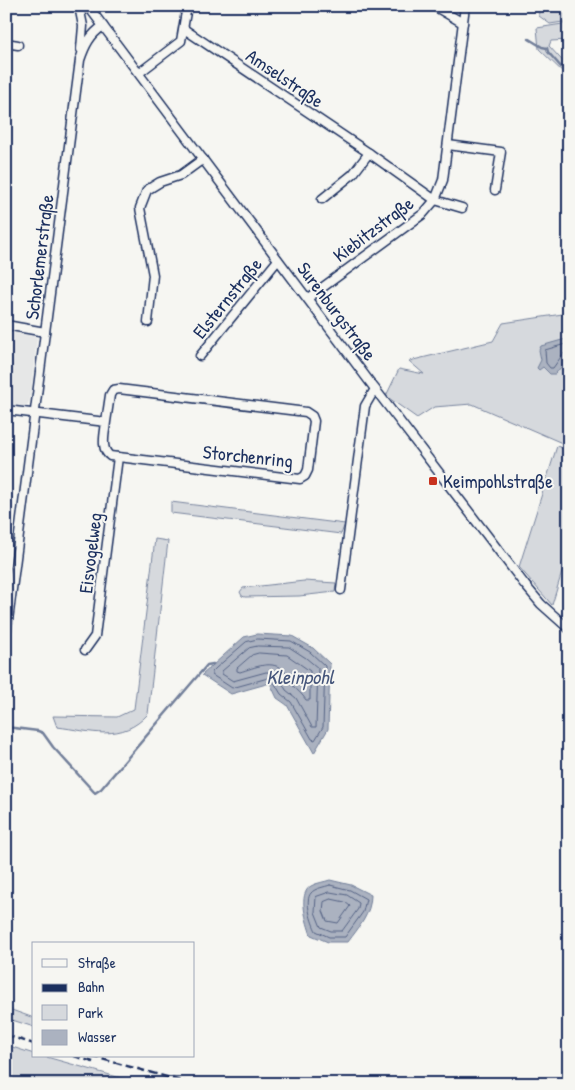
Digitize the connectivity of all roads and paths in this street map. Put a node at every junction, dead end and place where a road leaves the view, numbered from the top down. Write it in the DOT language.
graph roads {
  1 [pos="79,6"];
  2 [pos="88,6"];
  3 [pos="187,6"];
  4 [pos="434,6"];
  5 [pos="465,6"];
  6 [pos="463,23"];
  7 [pos="103,26"];
  8 [pos="184,29"];
  9 [pos="6,43"];
  10 [pos="18,45"];
  11 [pos="80,60"];
  12 [pos="139,73"];
  13 [pos="448,145"];
  14 [pos="368,153"];
  15 [pos="203,159"];
  16 [pos="495,190"];
  17 [pos="322,199"];
  18 [pos="435,200"];
  19 [pos="462,208"];
  20 [pos="278,260"];
  21 [pos="308,298"];
  22 [pos="148,322"];
  23 [pos="6,325"];
  24 [pos="45,332"];
  25 [pos="200,356"];
  26 [pos="375,389"];
  27 [pos="6,410"];
  28 [pos="36,414"];
  29 [pos="106,422"];
  30 [pos="118,457"];
  31 [pos="341,590"];
  32 [pos="8,617"];
  33 [pos="569,629"];
  34 [pos="6,636"];
  35 [pos="85,650"];
  1 -- 11 [label="street, Schorlemerstraße"];
  2 -- 7 [label="street, Surenburgstraße"];
  3 -- 8 [label="street"];
  4 -- 6 [label="street"];
  5 -- 6 [label="street, Kiebitzstraße"];
  6 -- 13 [label="street, Kiebitzstraße"];
  7 -- 11 [label="street, Schorlemerstraße"];
  7 -- 12 [label="street, Surenburgstraße"];
  8 -- 12 [label="street"];
  8 -- 14 [label="street, Amselstraße"];
  9 -- 10 [label="street"];
  11 -- 24 [label="street, Schorlemerstraße"];
  12 -- 15 [label="street, Surenburgstraße"];
  13 -- 16 [label="street"];
  13 -- 18 [label="street, Kiebitzstraße"];
  14 -- 17 [label="street"];
  14 -- 18 [label="street, Amselstraße"];
  15 -- 20 [label="street, Surenburgstraße"];
  15 -- 22 [label="street"];
  18 -- 19 [label="street, Amselstraße"];
  18 -- 21 [label="street, Kiebitzstraße"];
  20 -- 21 [label="street, Surenburgstraße"];
  20 -- 25 [label="street, Elsternstraße"];
  21 -- 26 [label="street, Surenburgstraße"];
  23 -- 24 [label="street"];
  24 -- 28 [label="street, Schorlemerstraße"];
  26 -- 31 [label="street"];
  26 -- 33 [label="street, Surenburgstraße"];
  27 -- 28 [label="street"];
  28 -- 29 [label="street"];
  28 -- 32 [label="street, Schorlemerstraße"];
  29 -- 30 [label="street, Storchenring"];
  29 -- 30 [label="street, Storchenring"];
  30 -- 35 [label="street, Eisvogelweg"];
  32 -- 34 [label="street, Schorlemerstraße"];
}
